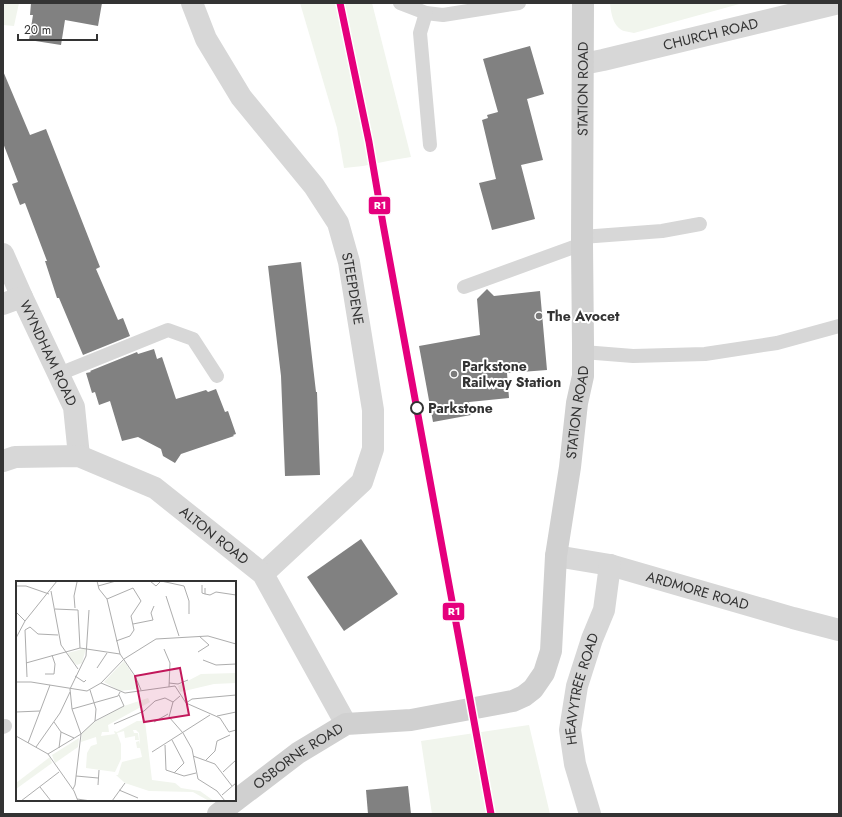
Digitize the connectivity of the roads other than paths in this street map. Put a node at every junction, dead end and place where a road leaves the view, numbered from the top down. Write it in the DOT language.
graph roads {
  1 [pos="192,3"];
  2 [pos="400,3"];
  3 [pos="519,3"];
  4 [pos="583,3"];
  5 [pos="839,3"];
  6 [pos="426,13"];
  7 [pos="583,64"];
  8 [pos="430,145"];
  9 [pos="700,224"];
  10 [pos="582,240"];
  11 [pos="3,254"];
  12 [pos="464,287"];
  13 [pos="12,300"];
  14 [pos="839,326"];
  15 [pos="583,352"];
  16 [pos="59,374"];
  17 [pos="216,376"];
  18 [pos="78,456"];
  19 [pos="3,461"];
  20 [pos="556,556"];
  21 [pos="610,565"];
  22 [pos="263,574"];
  23 [pos="839,630"];
  24 [pos="411,720"];
  25 [pos="346,724"];
  26 [pos="236,801"];
  27 [pos="236,801"];
  28 [pos="219,814"];
  29 [pos="590,814"];
  1 -- 22 [label="street, STEEPDENE"];
  2 -- 6 [label="lane"];
  3 -- 6 [label="lane"];
  4 -- 7 [label="street, STATION ROAD"];
  5 -- 7 [label="street, CHURCH ROAD"];
  6 -- 8 [label="lane"];
  7 -- 10 [label="street, STATION ROAD"];
  9 -- 10 [label="lane"];
  10 -- 12 [label="lane"];
  10 -- 15 [label="street, STATION ROAD"];
  11 -- 13 [label="street, WYNDHAM ROAD"];
  13 -- 16 [label="street, WYNDHAM ROAD"];
  14 -- 15 [label="lane"];
  15 -- 20 [label="street, STATION ROAD"];
  16 -- 17 [label="lane"];
  16 -- 18 [label="street, WYNDHAM ROAD"];
  18 -- 19 [label="street, ALTON ROAD"];
  18 -- 22 [label="street, ALTON ROAD"];
  20 -- 21 [label="street, ARDMORE ROAD"];
  20 -- 24 [label="street, STATION ROAD"];
  21 -- 23 [label="street, ARDMORE ROAD"];
  21 -- 29 [label="street, HEAVYTREE ROAD"];
  22 -- 25 [label="street, ALTON ROAD"];
  24 -- 25 [label="street, OSBORNE ROAD"];
  25 -- 26 [label="street, OSBORNE ROAD"];
  27 -- 28 [label="street, OSBORNE ROAD"];
}
